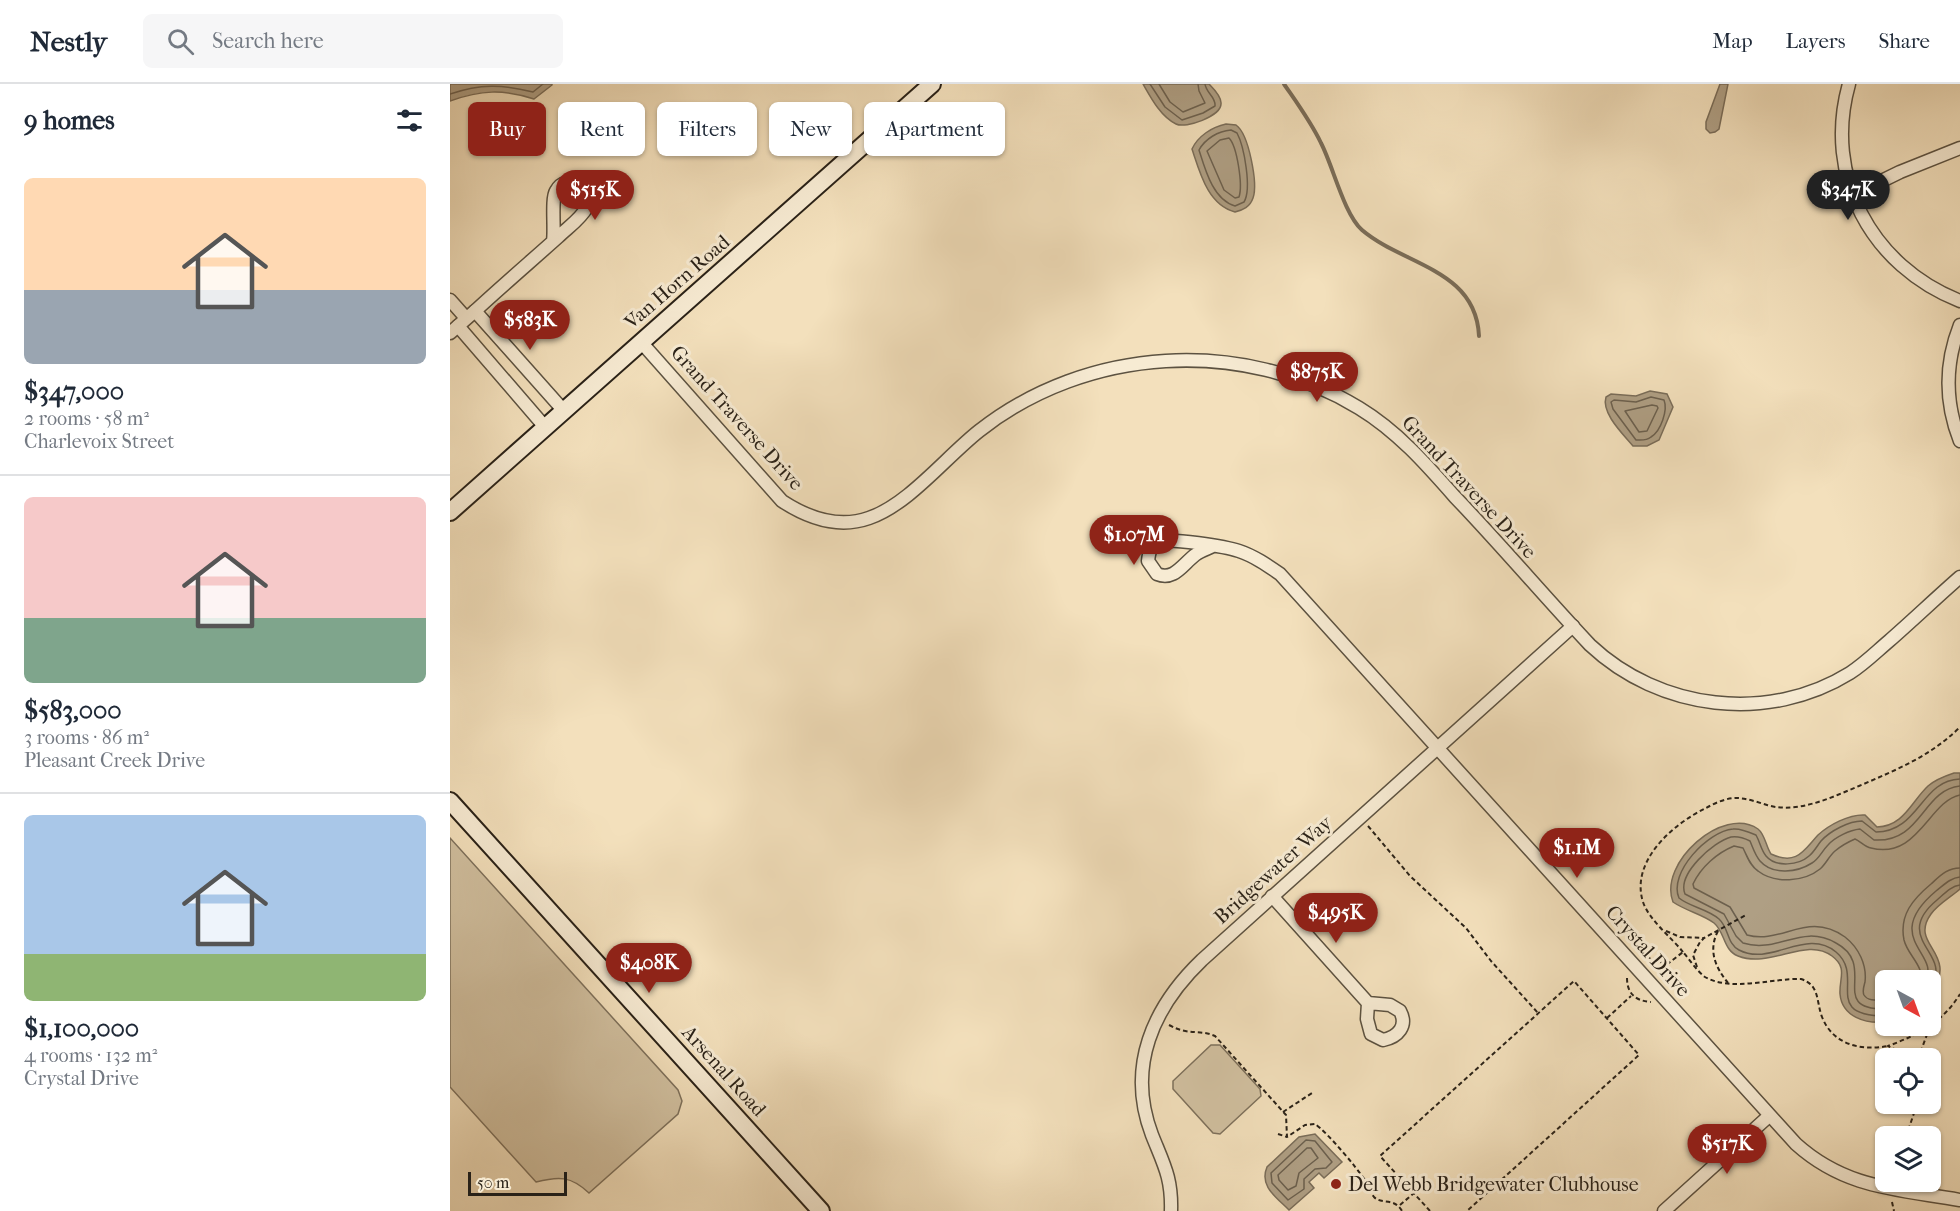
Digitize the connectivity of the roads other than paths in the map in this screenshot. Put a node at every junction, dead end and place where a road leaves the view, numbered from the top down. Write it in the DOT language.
graph roads {
  1 [pos="932,84"];
  2 [pos="1849,84"];
  3 [pos="1960,148"];
  4 [pos="1853,195"];
  5 [pos="553,241"];
  6 [pos="450,300"];
  7 [pos="1960,301"];
  8 [pos="462,322"];
  9 [pos="1960,325"];
  10 [pos="641,342"];
  11 [pos="564,411"];
  12 [pos="545,427"];
  13 [pos="1960,441"];
  14 [pos="450,512"];
  15 [pos="1213,546"];
  16 [pos="1960,577"];
  17 [pos="1573,626"];
  18 [pos="1438,747"];
  19 [pos="450,801"];
  20 [pos="1272,896"];
  21 [pos="1368,1003"];
  22 [pos="1769,1116"];
  23 [pos="1960,1200"];
  24 [pos="821,1211"];
  25 [pos="1171,1211"];
  26 [pos="1664,1211"];
  1 -- 10 [label="street, Van Horn Road"];
  2 -- 4 [label="street"];
  3 -- 4 [label="street"];
  4 -- 7 [label="street"];
  5 -- 5 [label="street"];
  5 -- 8 [label="street"];
  6 -- 8 [label="street"];
  8 -- 11 [label="street"];
  8 -- 12 [label="street"];
  9 -- 13 [label="street"];
  10 -- 11 [label="street, Van Horn Road"];
  10 -- 17 [label="street, Grand Traverse Drive"];
  11 -- 12 [label="street, Van Horn Road"];
  12 -- 14 [label="street, Van Horn Road"];
  15 -- 15 [label="street, Crystal Drive"];
  15 -- 18 [label="street, Crystal Drive"];
  16 -- 17 [label="street, Grand Traverse Drive"];
  17 -- 18 [label="street, Bridgewater Way"];
  18 -- 20 [label="street, Bridgewater Way"];
  18 -- 22 [label="street, Crystal Drive"];
  19 -- 24 [label="street, Arsenal Road"];
  20 -- 21 [label="street"];
  20 -- 25 [label="street, Bridgewater Way"];
  22 -- 23 [label="street, Crystal Drive"];
  22 -- 26 [label="street"];
}
